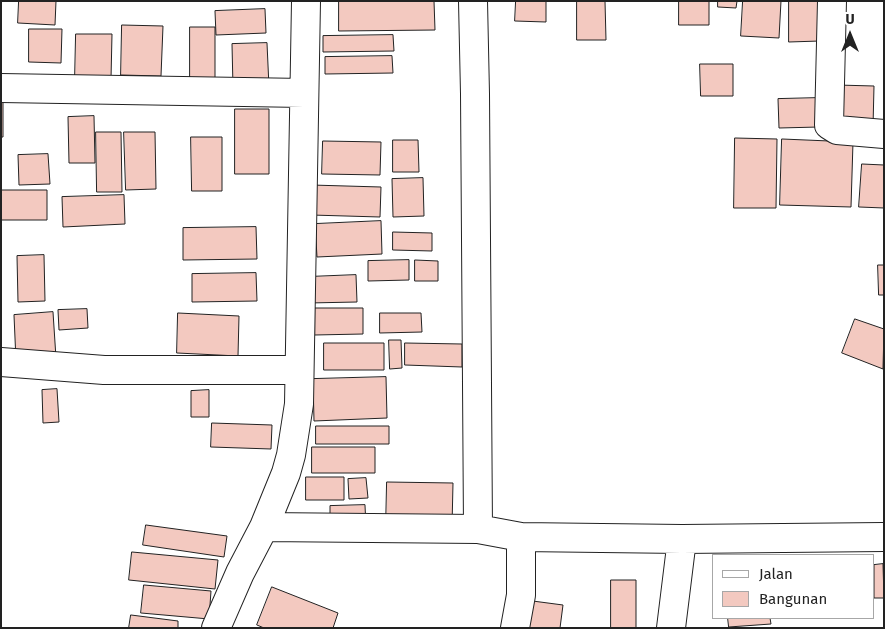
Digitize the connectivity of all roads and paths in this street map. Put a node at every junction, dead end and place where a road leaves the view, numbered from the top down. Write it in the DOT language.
graph roads {
  1 [pos="306,1"];
  2 [pos="473,1"];
  3 [pos="832,1"];
  4 [pos="1,88"];
  5 [pos="304,93"];
  6 [pos="884,134"];
  7 [pos="1,362"];
  8 [pos="299,370"];
  9 [pos="264,527"];
  10 [pos="478,529"];
  11 [pos="521,537"];
  12 [pos="884,537"];
  13 [pos="682,539"];
  14 [pos="224,623"];
  15 [pos="515,628"];
  16 [pos="671,628"];
  1 -- 5 [label="street"];
  2 -- 10 [label="street"];
  3 -- 6 [label="street"];
  4 -- 5 [label="street"];
  5 -- 8 [label="street"];
  7 -- 8 [label="street"];
  8 -- 9 [label="street"];
  9 -- 10 [label="street"];
  9 -- 14 [label="street"];
  10 -- 11 [label="street"];
  11 -- 13 [label="street"];
  11 -- 15 [label="street"];
  12 -- 13 [label="street"];
  13 -- 16 [label="street"];
}
